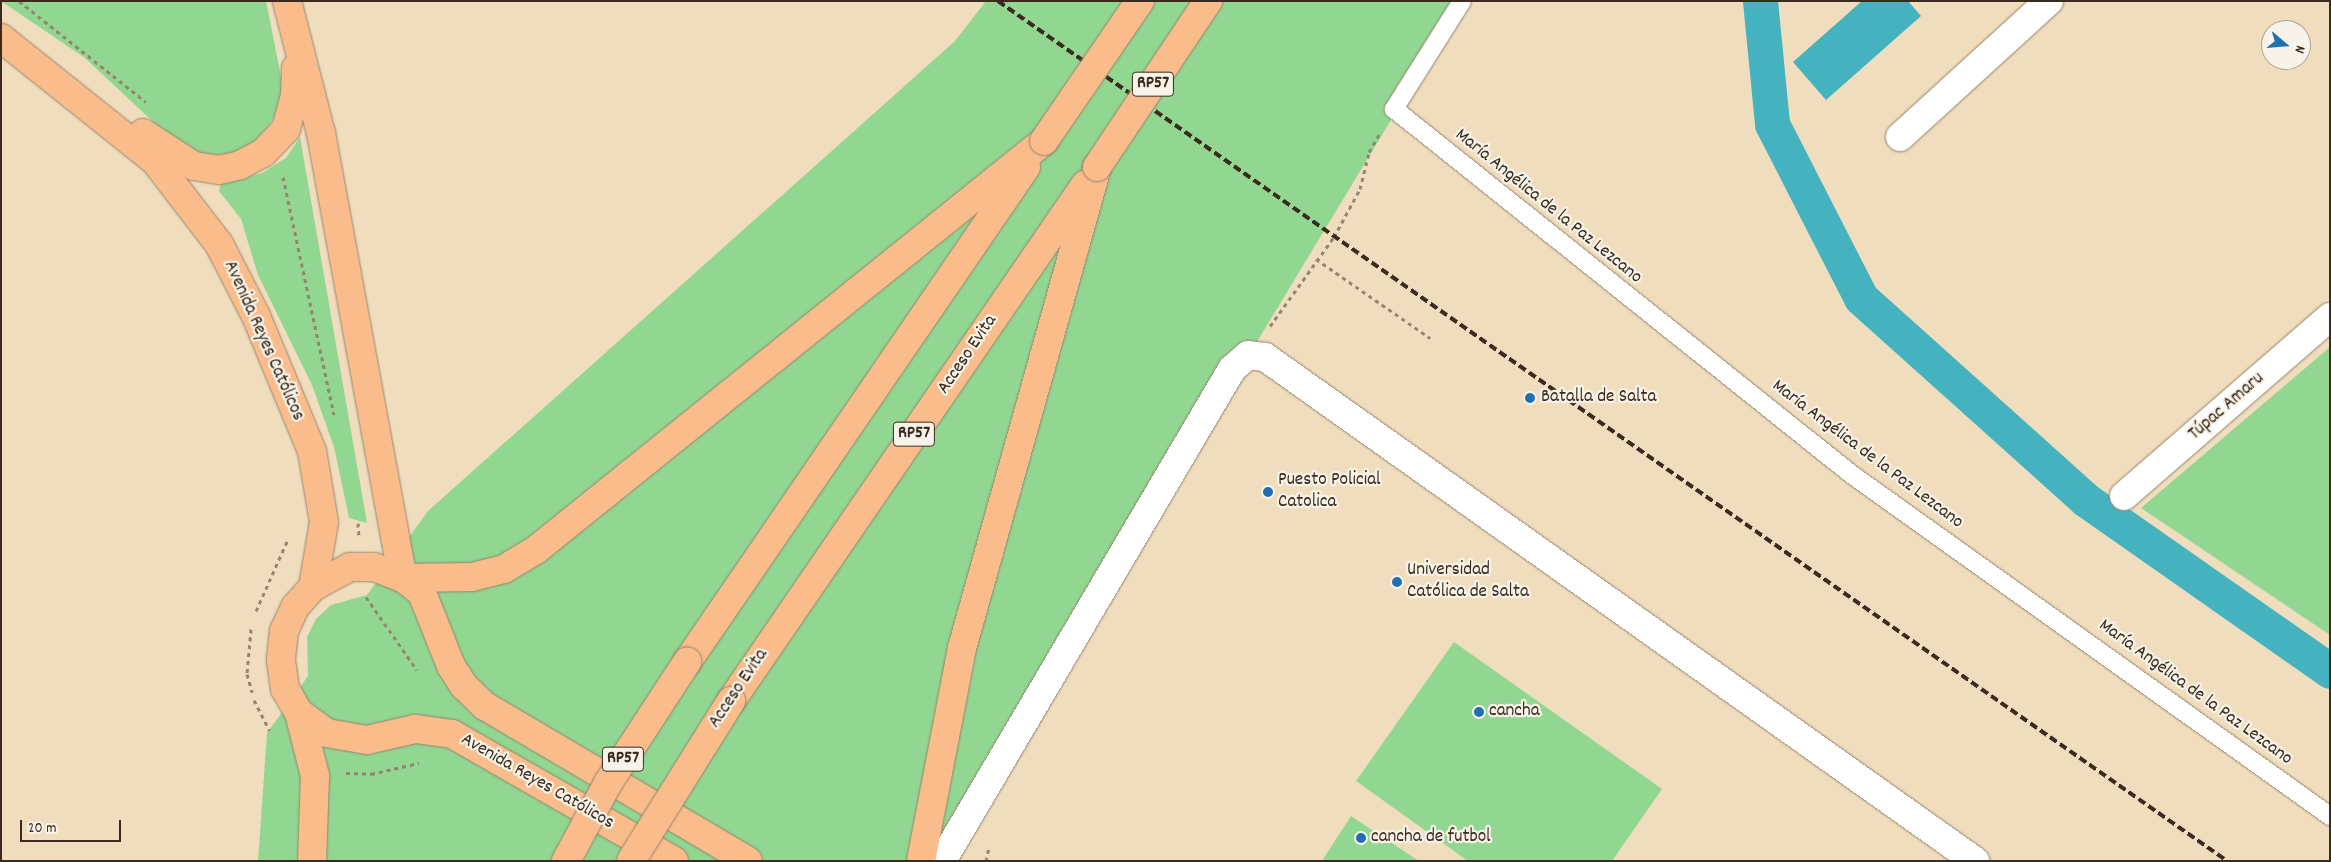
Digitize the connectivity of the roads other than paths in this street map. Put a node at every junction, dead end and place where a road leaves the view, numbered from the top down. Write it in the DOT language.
graph roads {
  1 [pos="287,1"];
  2 [pos="1140,1"];
  3 [pos="1208,1"];
  4 [pos="1462,1"];
  5 [pos="2049,1"];
  6 [pos="1,32"];
  7 [pos="1,38"];
  8 [pos="296,49"];
  9 [pos="1900,137"];
  10 [pos="1044,141"];
  11 [pos="1097,167"];
  12 [pos="2330,317"];
  13 [pos="2124,496"];
  14 [pos="403,578"];
  15 [pos="313,587"];
  16 [pos="299,713"];
  17 [pos="2330,816"];
  18 [pos="312,861"];
  19 [pos="566,861"];
  20 [pos="631,861"];
  21 [pos="674,861"];
  22 [pos="748,861"];
  23 [pos="921,861"];
  24 [pos="942,861"];
  25 [pos="1974,861"];
  1 -- 8 [label="main road"];
  2 -- 10 [label="main road, RP57, bridge"];
  3 -- 11 [label="main road, Acceso Evita / RP57, bridge"];
  4 -- 17 [label="lane, María Angélica de la Paz Lezcano"];
  5 -- 9 [label="street"];
  6 -- 8 [label="main road"];
  7 -- 15 [label="main road, Avenida Reyes Católicos"];
  8 -- 14 [label="main road"];
  10 -- 14 [label="main road"];
  10 -- 19 [label="main road, RP57, bridge"];
  11 -- 20 [label="main road, Acceso Evita / RP57, bridge"];
  11 -- 23 [label="main road"];
  12 -- 13 [label="street, Túpac Amaru"];
  14 -- 15 [label="main road, Avenida Reyes Católicos"];
  14 -- 22 [label="main road, Avenida Reyes Católicos"];
  15 -- 16 [label="main road, Avenida Reyes Católicos"];
  16 -- 18 [label="main road"];
  16 -- 21 [label="main road, Avenida Reyes Católicos"];
  24 -- 25 [label="street"];
}
